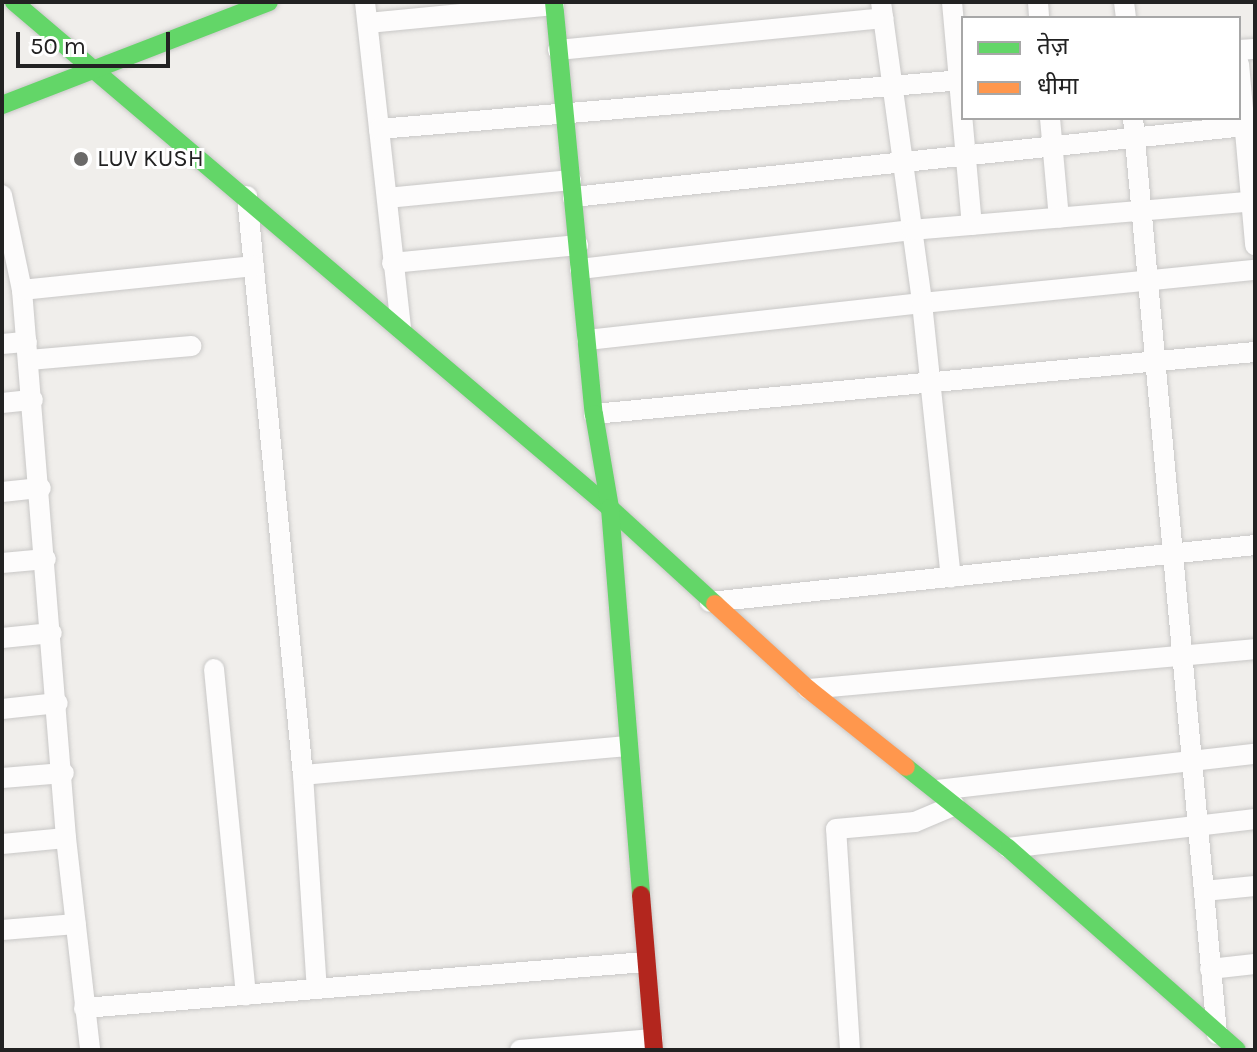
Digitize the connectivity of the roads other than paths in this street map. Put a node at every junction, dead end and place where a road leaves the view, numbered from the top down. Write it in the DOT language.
graph roads {
  1 [pos="14,2"];
  2 [pos="269,2"];
  3 [pos="365,2"];
  4 [pos="952,2"];
  5 [pos="554,3"];
  6 [pos="229,10"];
  7 [pos="882,10"];
  8 [pos="368,23"];
  9 [pos="558,50"];
  10 [pos="95,70"];
  11 [pos="1241,74"];
  12 [pos="961,80"];
  13 [pos="892,85"];
  14 [pos="2,105"];
  15 [pos="564,111"];
  16 [pos="964,120"];
  17 [pos="1050,120"];
  18 [pos="1133,120"];
  19 [pos="1251,125"];
  20 [pos="379,129"];
  21 [pos="1134,140"];
  22 [pos="1054,148"];
  23 [pos="967,155"];
  24 [pos="903,161"];
  25 [pos="572,189"];
  26 [pos="2,195"];
  27 [pos="247,196"];
  28 [pos="387,198"];
  29 [pos="1253,201"];
  30 [pos="1143,210"];
  31 [pos="1059,218"];
  32 [pos="972,225"];
  33 [pos="912,230"];
  34 [pos="578,245"];
  35 [pos="1255,245"];
  36 [pos="392,263"];
  37 [pos="254,266"];
  38 [pos="580,269"];
  39 [pos="1255,270"];
  40 [pos="1148,280"];
  41 [pos="22,290"];
  42 [pos="922,303"];
  43 [pos="401,328"];
  44 [pos="587,340"];
  45 [pos="2,344"];
  46 [pos="191,346"];
  47 [pos="28,351"];
  48 [pos="1255,352"];
  49 [pos="1155,361"];
  50 [pos="931,383"];
  51 [pos="33,400"];
  52 [pos="2,403"];
  53 [pos="594,414"];
  54 [pos="41,488"];
  55 [pos="2,492"];
  56 [pos="610,508"];
  57 [pos="1255,545"];
  58 [pos="1171,554"];
  59 [pos="46,559"];
  60 [pos="2,563"];
  61 [pos="951,577"];
  62 [pos="710,602"];
  63 [pos="52,633"];
  64 [pos="2,638"];
  65 [pos="1255,649"];
  66 [pos="1181,656"];
  67 [pos="214,669"];
  68 [pos="808,689"];
  69 [pos="58,703"];
  70 [pos="2,709"];
  71 [pos="626,746"];
  72 [pos="1255,754"];
  73 [pos="1191,759"];
  74 [pos="64,773"];
  75 [pos="303,775"];
  76 [pos="2,778"];
  77 [pos="937,790"];
  78 [pos="955,805"];
  79 [pos="1255,819"];
  80 [pos="1197,825"];
  81 [pos="66,838"];
  82 [pos="2,844"];
  83 [pos="1008,848"];
  84 [pos="1255,886"];
  85 [pos="1204,891"];
  86 [pos="76,924"];
  87 [pos="2,930"];
  88 [pos="645,962"];
  89 [pos="1255,964"];
  90 [pos="1210,969"];
  91 [pos="317,989"];
  92 [pos="246,995"];
  93 [pos="84,1008"];
  94 [pos="1217,1034"];
  95 [pos="653,1044"];
  96 [pos="90,1050"];
  97 [pos="520,1050"];
  98 [pos="850,1050"];
  99 [pos="1237,1050"];
  1 -- 10 [label="street"];
  2 -- 6 [label="street"];
  3 -- 8 [label="street"];
  4 -- 12 [label="street"];
  5 -- 8 [label="street"];
  5 -- 9 [label="street"];
  6 -- 10 [label="street"];
  7 -- 9 [label="street"];
  7 -- 13 [label="street"];
  8 -- 20 [label="street"];
  9 -- 15 [label="street"];
  10 -- 14 [label="street"];
  10 -- 27 [label="street"];
  11 -- 19 [label="street"];
  12 -- 13 [label="street"];
  13 -- 15 [label="street"];
  13 -- 24 [label="street"];
  15 -- 20 [label="street"];
  15 -- 25 [label="street"];
  16 -- 23 [label="street"];
  17 -- 22 [label="street"];
  18 -- 21 [label="street"];
  19 -- 21 [label="street"];
  19 -- 29 [label="street"];
  20 -- 28 [label="street"];
  21 -- 22 [label="street"];
  21 -- 30 [label="street"];
  22 -- 23 [label="street"];
  22 -- 31 [label="street"];
  23 -- 24 [label="street"];
  23 -- 32 [label="street"];
  24 -- 25 [label="street"];
  24 -- 33 [label="street"];
  25 -- 28 [label="street"];
  25 -- 34 [label="street"];
  26 -- 41 [label="street"];
  27 -- 37 [label="street"];
  27 -- 43 [label="street"];
  28 -- 36 [label="street"];
  29 -- 30 [label="street"];
  29 -- 35 [label="street"];
  30 -- 31 [label="street"];
  30 -- 40 [label="street"];
  31 -- 32 [label="street"];
  32 -- 33 [label="street"];
  33 -- 38 [label="street"];
  33 -- 42 [label="street"];
  34 -- 36 [label="street"];
  34 -- 38 [label="street"];
  36 -- 43 [label="street"];
  37 -- 41 [label="street"];
  37 -- 75 [label="street"];
  38 -- 44 [label="street"];
  39 -- 40 [label="street"];
  40 -- 42 [label="street"];
  40 -- 49 [label="street"];
  41 -- 47 [label="street"];
  42 -- 44 [label="street"];
  42 -- 50 [label="street"];
  43 -- 56 [label="street"];
  44 -- 53 [label="street"];
  45 -- 47 [label="street"];
  46 -- 47 [label="street"];
  47 -- 51 [label="street"];
  48 -- 49 [label="street"];
  49 -- 50 [label="street"];
  49 -- 58 [label="street"];
  50 -- 53 [label="street"];
  50 -- 61 [label="street"];
  51 -- 52 [label="street"];
  51 -- 54 [label="street"];
  53 -- 56 [label="street"];
  54 -- 55 [label="street"];
  54 -- 59 [label="street"];
  56 -- 62 [label="street"];
  56 -- 71 [label="street"];
  57 -- 58 [label="street"];
  58 -- 61 [label="street"];
  58 -- 66 [label="street"];
  59 -- 60 [label="street"];
  59 -- 63 [label="street"];
  61 -- 62 [label="street"];
  62 -- 68 [label="street"];
  63 -- 64 [label="street"];
  63 -- 69 [label="street"];
  65 -- 66 [label="street"];
  66 -- 68 [label="street"];
  66 -- 73 [label="street"];
  67 -- 92 [label="street"];
  68 -- 77 [label="street"];
  69 -- 70 [label="street"];
  69 -- 74 [label="street"];
  71 -- 75 [label="street"];
  71 -- 88 [label="street"];
  72 -- 73 [label="street"];
  73 -- 77 [label="street"];
  73 -- 80 [label="street"];
  74 -- 76 [label="street"];
  74 -- 81 [label="street"];
  75 -- 91 [label="street"];
  77 -- 78 [label="street"];
  78 -- 83 [label="street"];
  78 -- 98 [label="street"];
  79 -- 80 [label="street"];
  80 -- 83 [label="street"];
  80 -- 85 [label="street"];
  81 -- 82 [label="street"];
  81 -- 86 [label="street"];
  83 -- 94 [label="street"];
  84 -- 85 [label="street"];
  85 -- 90 [label="street"];
  86 -- 87 [label="street"];
  86 -- 93 [label="street"];
  88 -- 91 [label="street"];
  88 -- 95 [label="street"];
  89 -- 90 [label="street"];
  90 -- 94 [label="street"];
  91 -- 92 [label="street"];
  92 -- 93 [label="street"];
  93 -- 96 [label="street"];
  94 -- 99 [label="street"];
  95 -- 97 [label="street"];
}
